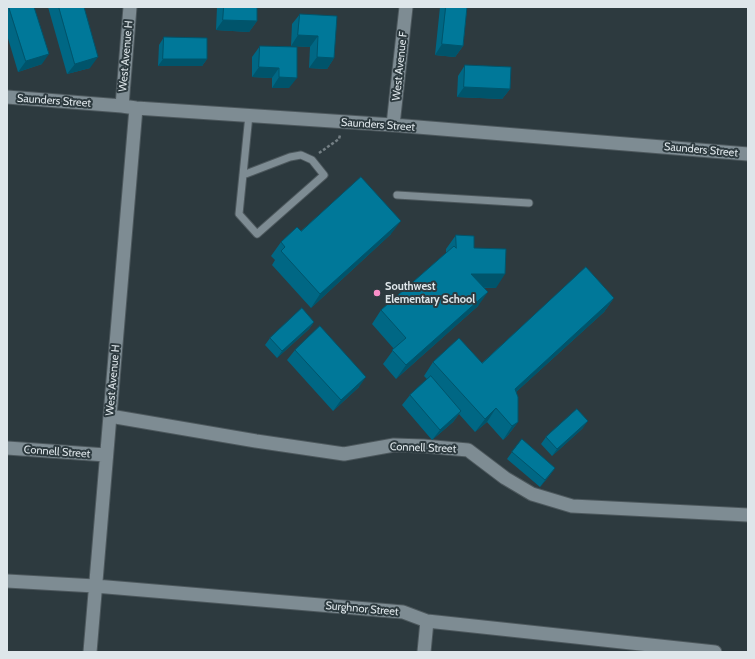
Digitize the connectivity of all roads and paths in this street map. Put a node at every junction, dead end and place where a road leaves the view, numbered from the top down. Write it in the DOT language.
graph roads {
  1 [pos="130,7"];
  2 [pos="406,7"];
  3 [pos="7,97"];
  4 [pos="122,106"];
  5 [pos="136,108"];
  6 [pos="248,116"];
  7 [pos="341,122"];
  8 [pos="393,125"];
  9 [pos="748,154"];
  10 [pos="312,160"];
  11 [pos="243,175"];
  12 [pos="397,194"];
  13 [pos="529,203"];
  14 [pos="110,416"];
  15 [pos="7,448"];
  16 [pos="106,455"];
  17 [pos="748,514"];
  18 [pos="7,581"];
  19 [pos="95,586"];
  20 [pos="427,621"];
  21 [pos="90,652"];
  22 [pos="424,652"];
  23 [pos="715,652"];
  1 -- 4 [label="street, West Avenue H"];
  2 -- 8 [label="street, West Avenue F"];
  3 -- 4 [label="street, Saunders Street"];
  4 -- 5 [label="street, Saunders Street"];
  5 -- 6 [label="street, Saunders Street"];
  5 -- 14 [label="street, West Avenue H"];
  6 -- 7 [label="street, Saunders Street"];
  6 -- 11 [label="lane"];
  7 -- 8 [label="street, Saunders Street"];
  7 -- 10 [label="path"];
  8 -- 9 [label="street, Saunders Street"];
  10 -- 11 [label="lane"];
  10 -- 11 [label="lane"];
  12 -- 13 [label="lane"];
  14 -- 16 [label="street, West Avenue H"];
  14 -- 17 [label="street, Connell Street"];
  15 -- 16 [label="street, Connell Street"];
  16 -- 19 [label="street, West Avenue H"];
  18 -- 19 [label="street, Surghnor Street"];
  19 -- 20 [label="street, Surghnor Street"];
  19 -- 21 [label="street, West Avenue H"];
  20 -- 22 [label="street"];
  20 -- 23 [label="street, Surghnor Street"];
}
